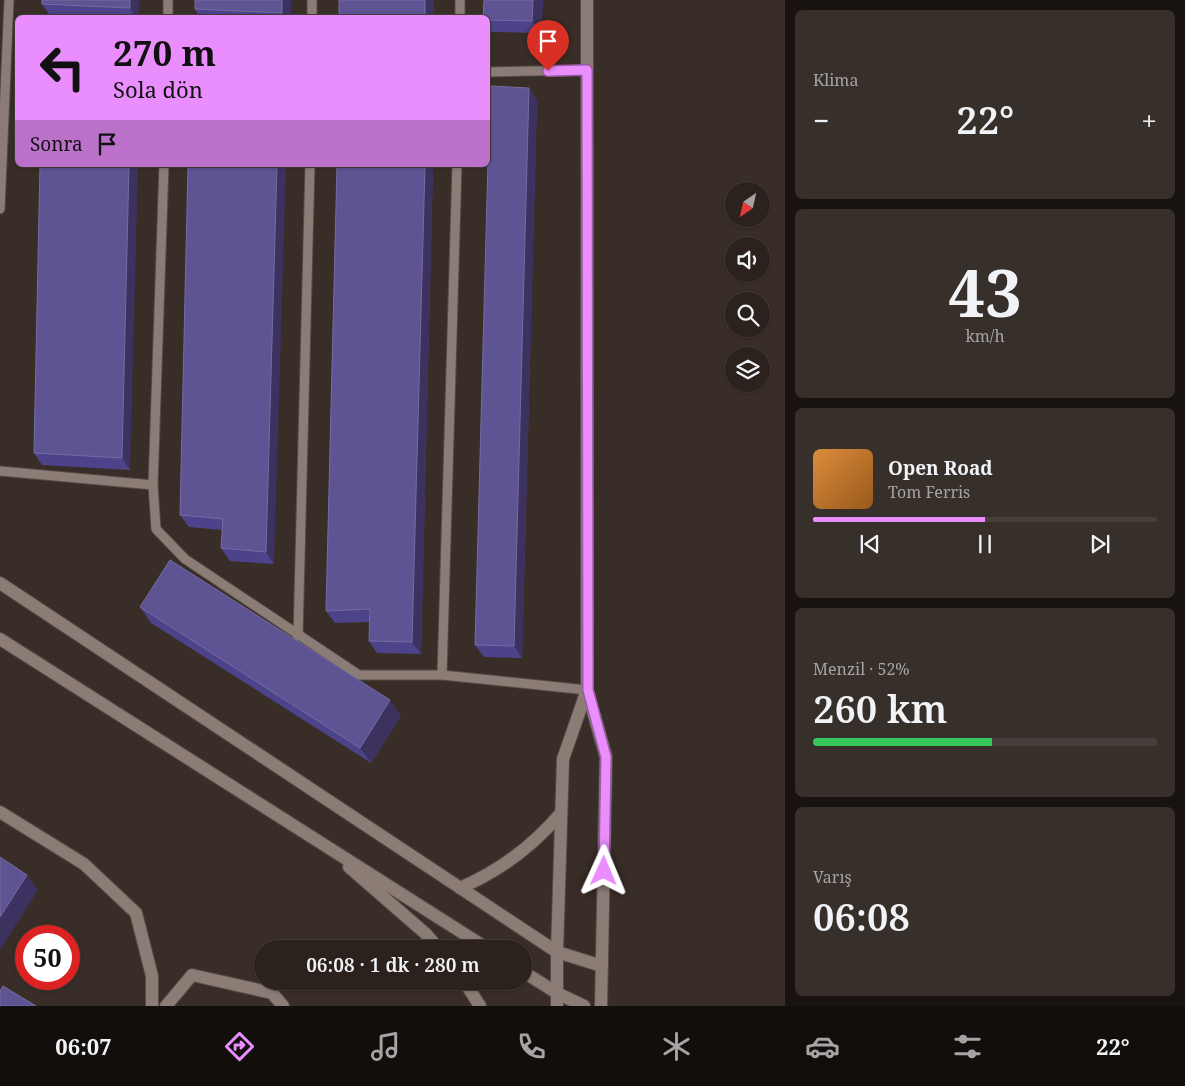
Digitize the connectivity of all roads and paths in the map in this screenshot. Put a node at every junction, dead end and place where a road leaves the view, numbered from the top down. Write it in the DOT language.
graph roads {
  1 [pos="9,0"];
  2 [pos="168,0"];
  3 [pos="312,0"];
  4 [pos="460,0"];
  5 [pos="587,0"];
  6 [pos="168,15"];
  7 [pos="312,15"];
  8 [pos="460,15"];
  9 [pos="13,50"];
  10 [pos="587,70"];
  11 [pos="490,72"];
  12 [pos="164,167"];
  13 [pos="310,167"];
  14 [pos="457,167"];
  15 [pos="0,209"];
  16 [pos="0,471"];
  17 [pos="153,485"];
  18 [pos="0,583"];
  19 [pos="298,636"];
  20 [pos="0,639"];
  21 [pos="442,675"];
  22 [pos="588,690"];
  23 [pos="0,812"];
  24 [pos="561,814"];
  25 [pos="315,838"];
  26 [pos="460,888"];
  27 [pos="431,940"];
  28 [pos="474,940"];
  29 [pos="557,952"];
  30 [pos="602,966"];
  31 [pos="532,979"];
  32 [pos="470,990"];
  33 [pos="557,1000"];
  34 [pos="152,1006"];
  35 [pos="166,1006"];
  36 [pos="283,1006"];
  37 [pos="480,1006"];
  38 [pos="584,1006"];
  39 [pos="601,1006"];
  1 -- 9 [label="lane"];
  2 -- 6 [label="lane"];
  3 -- 7 [label="lane"];
  4 -- 8 [label="lane"];
  5 -- 10 [label="street"];
  9 -- 15 [label="lane"];
  10 -- 11 [label="lane"];
  10 -- 22 [label="street"];
  12 -- 17 [label="lane"];
  13 -- 19 [label="lane"];
  14 -- 21 [label="lane"];
  16 -- 17 [label="lane"];
  17 -- 19 [label="lane"];
  18 -- 26 [label="street"];
  19 -- 21 [label="lane"];
  20 -- 25 [label="street"];
  21 -- 22 [label="lane"];
  22 -- 24 [label="street"];
  22 -- 30 [label="street"];
  23 -- 34 [label="street"];
  24 -- 26 [label="street"];
  24 -- 29 [label="street"];
  25 -- 27 [label="street"];
  25 -- 28 [label="street"];
  26 -- 29 [label="street"];
  29 -- 30 [label="street"];
  29 -- 33 [label="street"];
  30 -- 39 [label="street"];
  31 -- 33 [label="street"];
  32 -- 37 [label="street"];
  33 -- 38 [label="street"];
  35 -- 36 [label="street"];
}
